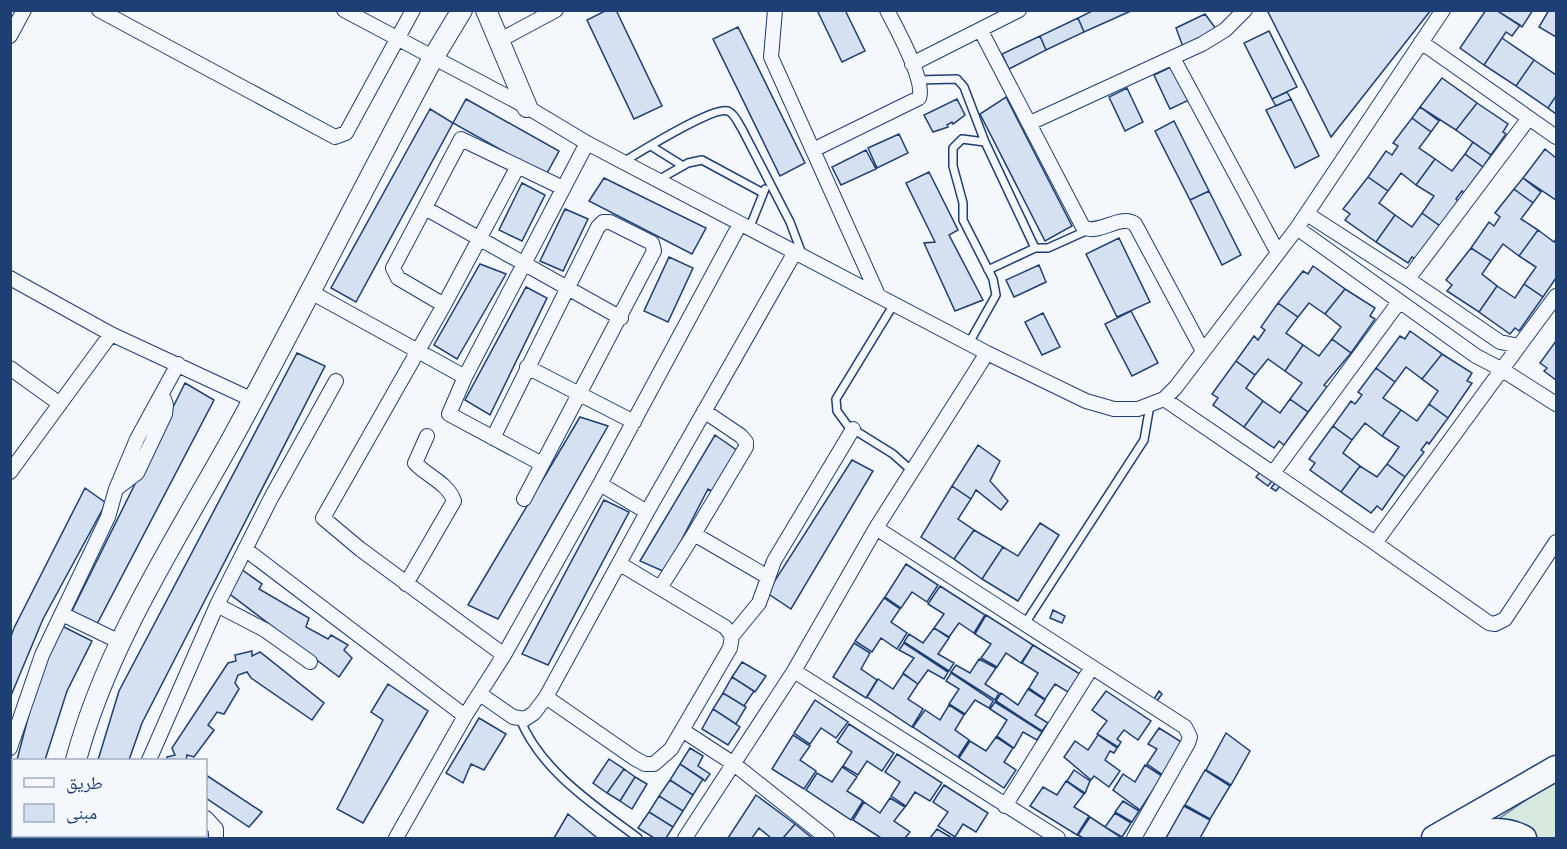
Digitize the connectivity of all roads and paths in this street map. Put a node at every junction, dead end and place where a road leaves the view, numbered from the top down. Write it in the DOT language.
graph roads {
  1 [pos="24,10"];
  2 [pos="99,10"];
  3 [pos="344,10"];
  4 [pos="413,10"];
  5 [pos="462,10"];
  6 [pos="486,10"];
  7 [pos="556,10"];
  8 [pos="775,10"];
  9 [pos="887,10"];
  10 [pos="1020,10"];
  11 [pos="1245,10"];
  12 [pos="1443,10"];
  13 [pos="981,31"];
  14 [pos="10,36"];
  15 [pos="398,38"];
  16 [pos="500,40"];
  17 [pos="1421,42"];
  18 [pos="433,58"];
  19 [pos="1173,58"];
  20 [pos="912,64"];
  21 [pos="917,80"];
  22 [pos="527,107"];
  23 [pos="1529,118"];
  24 [pos="1030,123"];
  25 [pos="1557,137"];
  26 [pos="985,142"];
  27 [pos="587,143"];
  28 [pos="651,146"];
  29 [pos="813,150"];
  30 [pos="623,162"];
  31 [pos="518,166"];
  32 [pos="683,166"];
  33 [pos="658,180"];
  34 [pos="768,182"];
  35 [pos="563,188"];
  36 [pos="764,193"];
  37 [pos="425,208"];
  38 [pos="1307,214"];
  39 [pos="744,226"];
  40 [pos="1297,228"];
  41 [pos="1090,229"];
  42 [pos="479,239"];
  43 [pos="1035,248"];
  44 [pos="1278,253"];
  45 [pos="799,254"];
  46 [pos="522,265"];
  47 [pos="988,270"];
  48 [pos="10,278"];
  49 [pos="1408,279"];
  50 [pos="569,288"];
  51 [pos="309,291"];
  52 [pos="878,296"];
  53 [pos="1557,296"];
  54 [pos="1398,302"];
  55 [pos="894,304"];
  56 [pos="444,305"];
  57 [pos="621,318"];
  58 [pos="111,334"];
  59 [pos="969,343"];
  60 [pos="1519,346"];
  61 [pos="418,350"];
  62 [pos="1203,351"];
  63 [pos="987,353"];
  64 [pos="178,364"];
  65 [pos="527,367"];
  66 [pos="10,368"];
  67 [pos="1502,369"];
  68 [pos="465,377"];
  69 [pos="336,381"];
  70 [pos="579,395"];
  71 [pos="1164,399"];
  72 [pos="253,400"];
  73 [pos="60,404"];
  74 [pos="1557,404"];
  75 [pos="1150,405"];
  76 [pos="704,411"];
  77 [pos="634,422"];
  78 [pos="853,429"];
  79 [pos="427,436"];
  80 [pos="493,438"];
  81 [pos="542,464"];
  82 [pos="912,471"];
  83 [pos="10,472"];
  84 [pos="1273,473"];
  85 [pos="600,484"];
  86 [pos="524,499"];
  87 [pos="647,512"];
  88 [pos="876,528"];
  89 [pos="694,534"];
  90 [pos="1557,542"];
  91 [pos="1376,543"];
  92 [pos="245,549"];
  93 [pos="620,564"];
  94 [pos="768,578"];
  95 [pos="406,584"];
  96 [pos="660,588"];
  97 [pos="217,605"];
  98 [pos="62,614"];
  99 [pos="1026,622"];
  100 [pos="732,636"];
  101 [pos="120,642"];
  102 [pos="504,656"];
  103 [pos="310,662"];
  104 [pos="1092,667"];
  105 [pos="794,671"];
  106 [pos="480,694"];
  107 [pos="546,697"];
  108 [pos="465,716"];
  109 [pos="520,719"];
  110 [pos="682,730"];
  111 [pos="10,748"];
  112 [pos="76,759"];
  113 [pos="149,759"];
  114 [pos="734,764"];
  115 [pos="1557,768"];
  116 [pos="1005,806"];
  117 [pos="207,819"];
  118 [pos="216,838"];
  119 [pos="396,838"];
  120 [pos="638,838"];
  121 [pos="685,838"];
  122 [pos="827,838"];
  123 [pos="1058,838"];
  124 [pos="1134,838"];
  125 [pos="1434,838"];
  126 [pos="1465,838"];
  127 [pos="1524,838"];
  1 -- 14 [label="street"];
  2 -- 15 [label="street"];
  3 -- 15 [label="street"];
  4 -- 15 [label="street"];
  5 -- 18 [label="street"];
  6 -- 16 [label="street"];
  7 -- 16 [label="street"];
  8 -- 29 [label="street"];
  9 -- 20 [label="street"];
  10 -- 13 [label="street"];
  11 -- 19 [label="street"];
  12 -- 17 [label="street"];
  13 -- 20 [label="street"];
  13 -- 24 [label="street"];
  15 -- 18 [label="street"];
  16 -- 22 [label="street"];
  17 -- 23 [label="street"];
  17 -- 38 [label="street"];
  18 -- 22 [label="street"];
  18 -- 51 [label="street"];
  19 -- 24 [label="street"];
  19 -- 44 [label="street"];
  20 -- 21 [label="street"];
  21 -- 26 [label="lane"];
  21 -- 29 [label="street"];
  22 -- 27 [label="street"];
  23 -- 25 [label="street"];
  23 -- 49 [label="street"];
  24 -- 41 [label="street"];
  26 -- 43 [label="lane"];
  26 -- 47 [label="lane"];
  27 -- 30 [label="street"];
  27 -- 35 [label="street"];
  28 -- 30 [label="lane"];
  28 -- 32 [label="lane"];
  28 -- 34 [label="lane"];
  29 -- 52 [label="street"];
  30 -- 33 [label="street"];
  31 -- 35 [label="street"];
  31 -- 37 [label="street"];
  31 -- 42 [label="street"];
  32 -- 33 [label="lane"];
  32 -- 36 [label="lane"];
  33 -- 39 [label="street"];
  34 -- 36 [label="lane"];
  34 -- 45 [label="lane"];
  35 -- 46 [label="street"];
  36 -- 39 [label="lane"];
  37 -- 42 [label="street"];
  37 -- 56 [label="street"];
  38 -- 40 [label="street"];
  38 -- 49 [label="street"];
  39 -- 45 [label="street"];
  39 -- 77 [label="street"];
  40 -- 44 [label="street"];
  40 -- 54 [label="street"];
  41 -- 43 [label="lane"];
  41 -- 62 [label="street"];
  42 -- 46 [label="street"];
  42 -- 56 [label="street"];
  43 -- 47 [label="lane"];
  44 -- 62 [label="street"];
  45 -- 52 [label="street"];
  45 -- 76 [label="street"];
  46 -- 50 [label="street"];
  46 -- 68 [label="street"];
  47 -- 59 [label="lane"];
  48 -- 58 [label="street"];
  49 -- 60 [label="street"];
  50 -- 57 [label="street"];
  50 -- 57 [label="street"];
  50 -- 65 [label="street"];
  51 -- 61 [label="street"];
  51 -- 72 [label="street"];
  52 -- 55 [label="street"];
  53 -- 60 [label="street"];
  54 -- 67 [label="street"];
  54 -- 84 [label="street"];
  55 -- 59 [label="street"];
  55 -- 78 [label="lane"];
  56 -- 61 [label="street"];
  57 -- 70 [label="street"];
  58 -- 64 [label="street"];
  58 -- 73 [label="street"];
  59 -- 63 [label="street"];
  60 -- 67 [label="street"];
  61 -- 68 [label="street"];
  61 -- 95 [label="street"];
  62 -- 71 [label="street"];
  63 -- 75 [label="street"];
  63 -- 82 [label="street"];
  64 -- 72 [label="street"];
  64 -- 98 [label="street"];
  65 -- 70 [label="street"];
  65 -- 80 [label="street"];
  66 -- 73 [label="street"];
  67 -- 74 [label="street"];
  67 -- 91 [label="street"];
  68 -- 80 [label="street"];
  69 -- 92 [label="street"];
  70 -- 77 [label="street"];
  70 -- 81 [label="street"];
  71 -- 75 [label="street"];
  71 -- 84 [label="street"];
  72 -- 101 [label="street"];
  73 -- 83 [label="street"];
  75 -- 99 [label="lane"];
  76 -- 87 [label="street"];
  76 -- 89 [label="street"];
  77 -- 85 [label="street"];
  78 -- 82 [label="lane"];
  78 -- 94 [label="street"];
  79 -- 95 [label="street"];
  80 -- 81 [label="street"];
  81 -- 86 [label="street"];
  82 -- 88 [label="street"];
  84 -- 91 [label="street"];
  85 -- 87 [label="street"];
  85 -- 102 [label="street"];
  87 -- 93 [label="street"];
  88 -- 99 [label="street"];
  88 -- 105 [label="street"];
  89 -- 94 [label="street"];
  89 -- 96 [label="street"];
  90 -- 91 [label="street"];
  92 -- 97 [label="street"];
  92 -- 108 [label="street"];
  93 -- 96 [label="street"];
  93 -- 107 [label="street"];
  94 -- 100 [label="street"];
  95 -- 102 [label="street"];
  96 -- 100 [label="street"];
  97 -- 103 [label="street"];
  97 -- 113 [label="street"];
  98 -- 101 [label="street"];
  98 -- 111 [label="street"];
  99 -- 104 [label="street"];
  100 -- 110 [label="street"];
  101 -- 112 [label="street"];
  102 -- 106 [label="street"];
  104 -- 116 [label="street"];
  104 -- 124 [label="street"];
  105 -- 114 [label="street"];
  105 -- 116 [label="street"];
  106 -- 108 [label="street"];
  106 -- 109 [label="street"];
  107 -- 109 [label="street"];
  107 -- 110 [label="street"];
  108 -- 119 [label="street"];
  109 -- 120 [label="lane"];
  110 -- 114 [label="street"];
  114 -- 121 [label="street"];
  114 -- 122 [label="street"];
  115 -- 125 [label="highway"];
  116 -- 123 [label="street"];
  117 -- 118 [label="street"];
  126 -- 127 [label="highway"];
}
